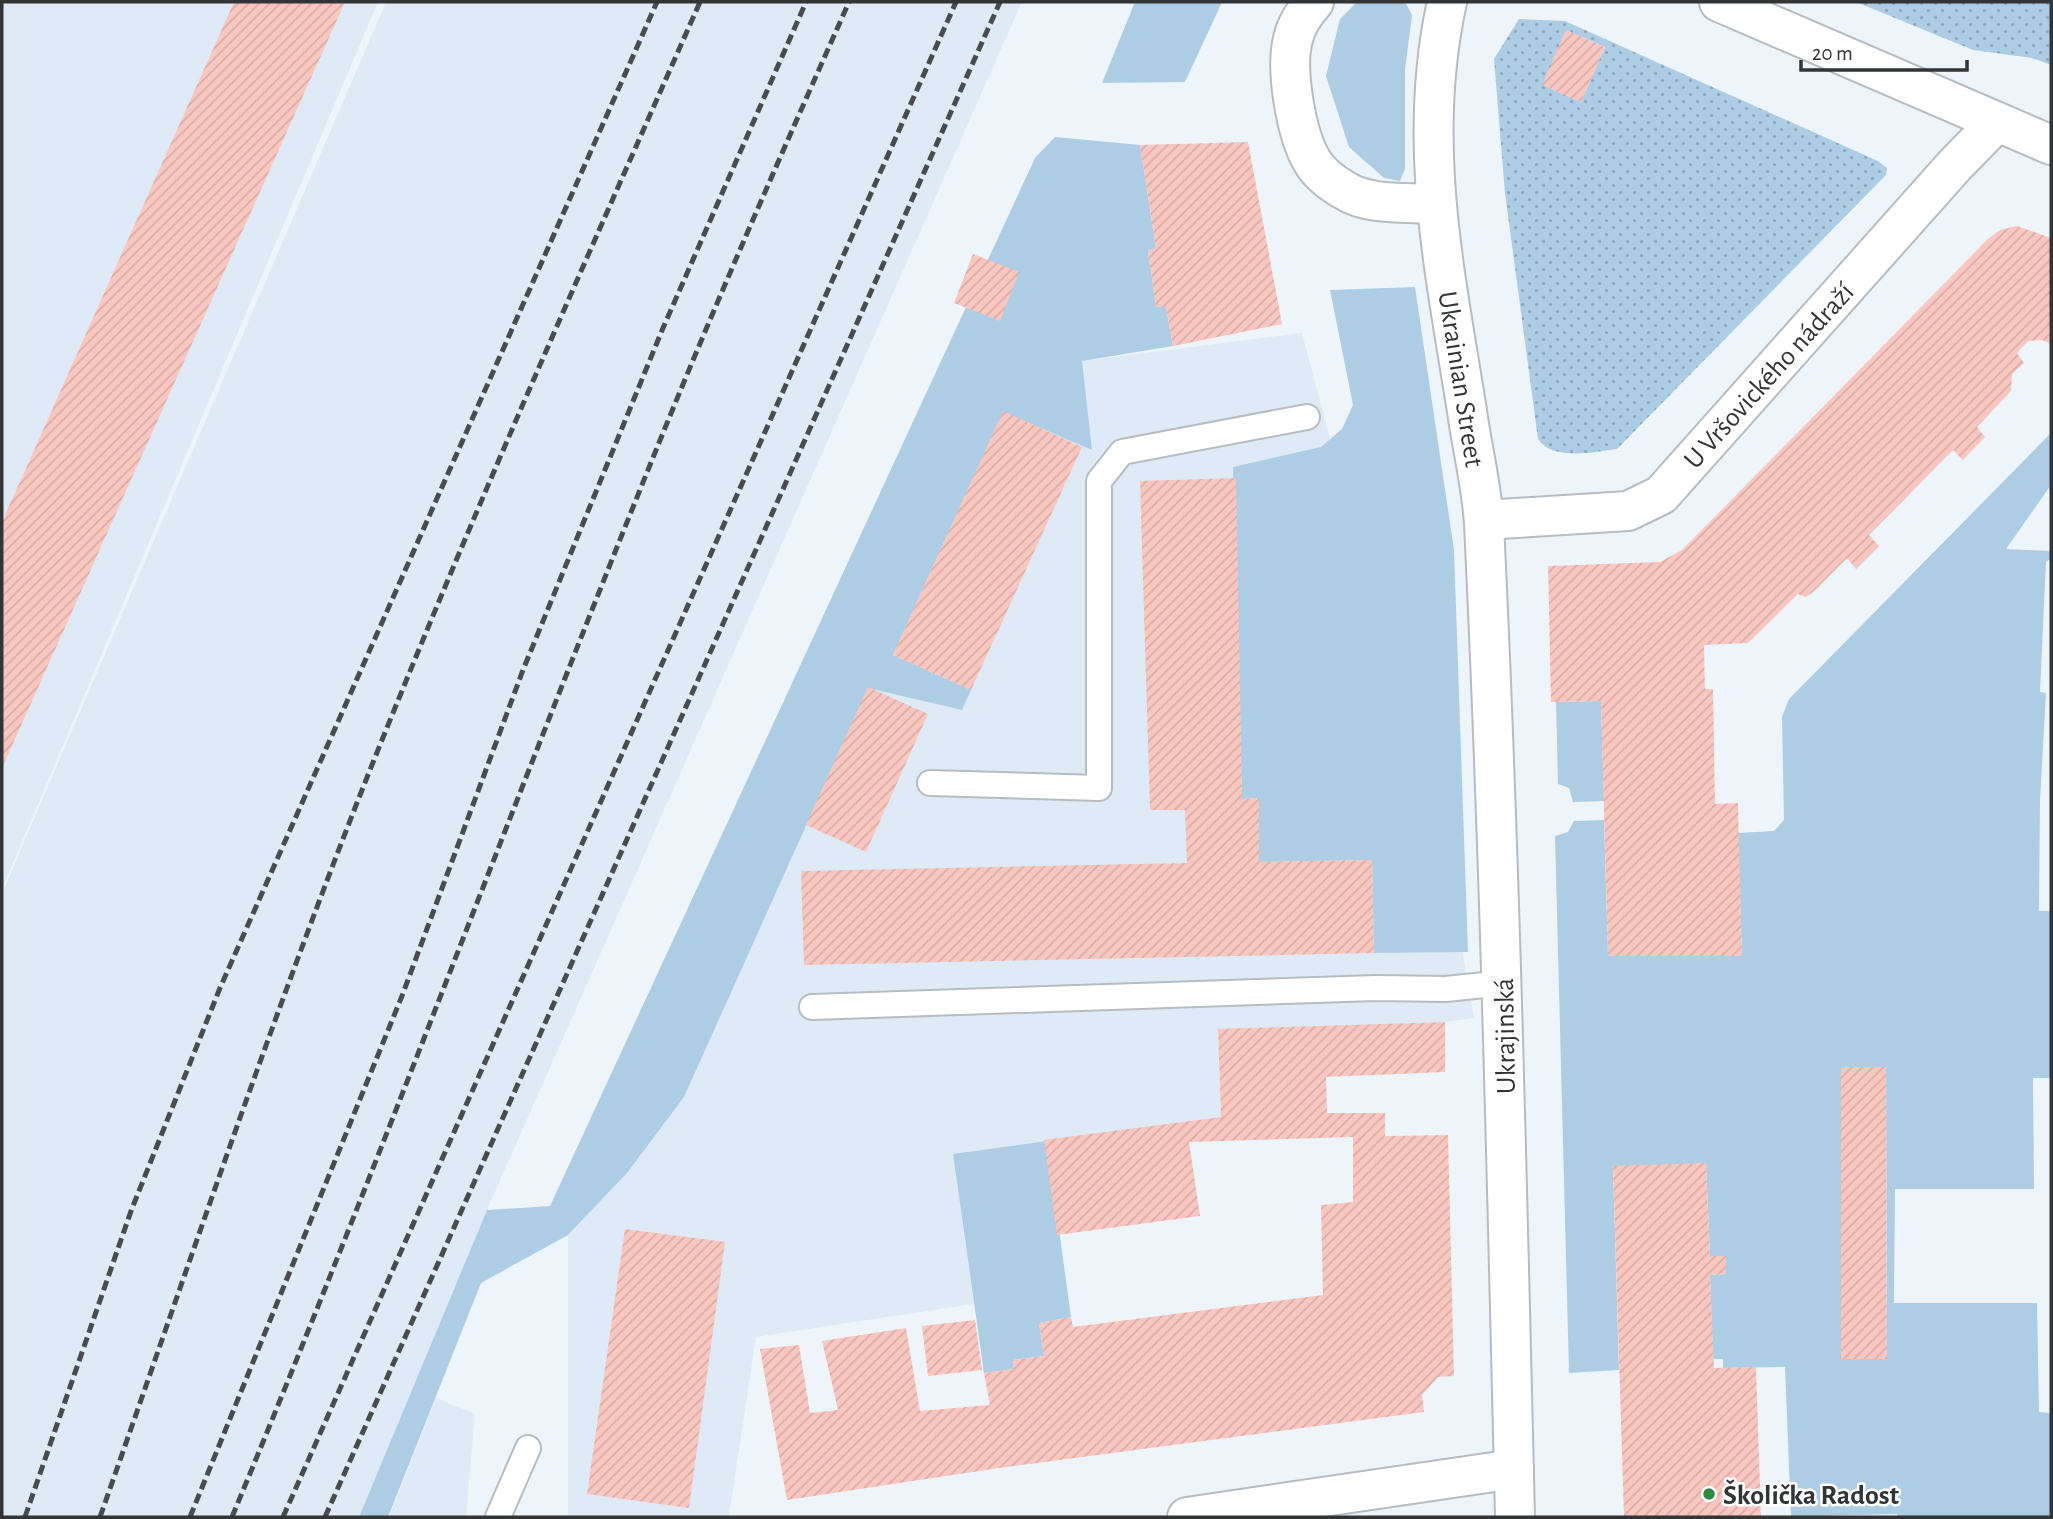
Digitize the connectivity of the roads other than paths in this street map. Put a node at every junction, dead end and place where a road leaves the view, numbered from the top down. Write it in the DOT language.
graph roads {
  1 [pos="1314,2"];
  2 [pos="1447,2"];
  3 [pos="1719,2"];
  4 [pos="1997,122"];
  5 [pos="2051,145"];
  6 [pos="1434,204"];
  7 [pos="1307,417"];
  8 [pos="1484,520"];
  9 [pos="930,783"];
  10 [pos="1503,983"];
  11 [pos="812,1007"];
  12 [pos="528,1448"];
  13 [pos="1514,1469"];
  14 [pos="498,1517"];
  15 [pos="1187,1517"];
  16 [pos="1515,1517"];
  1 -- 6 [label="street"];
  2 -- 6 [label="street, Ukrainian Street"];
  3 -- 4 [label="street"];
  4 -- 5 [label="street"];
  4 -- 8 [label="street, U Vršovického nádraží"];
  6 -- 8 [label="street, Ukrainian Street"];
  7 -- 9 [label="lane"];
  8 -- 10 [label="street, Ukrajinská"];
  10 -- 11 [label="lane"];
  10 -- 13 [label="street, Ukrajinská"];
  12 -- 14 [label="lane"];
  13 -- 15 [label="street"];
  13 -- 16 [label="street, Ukrajinská"];
}
